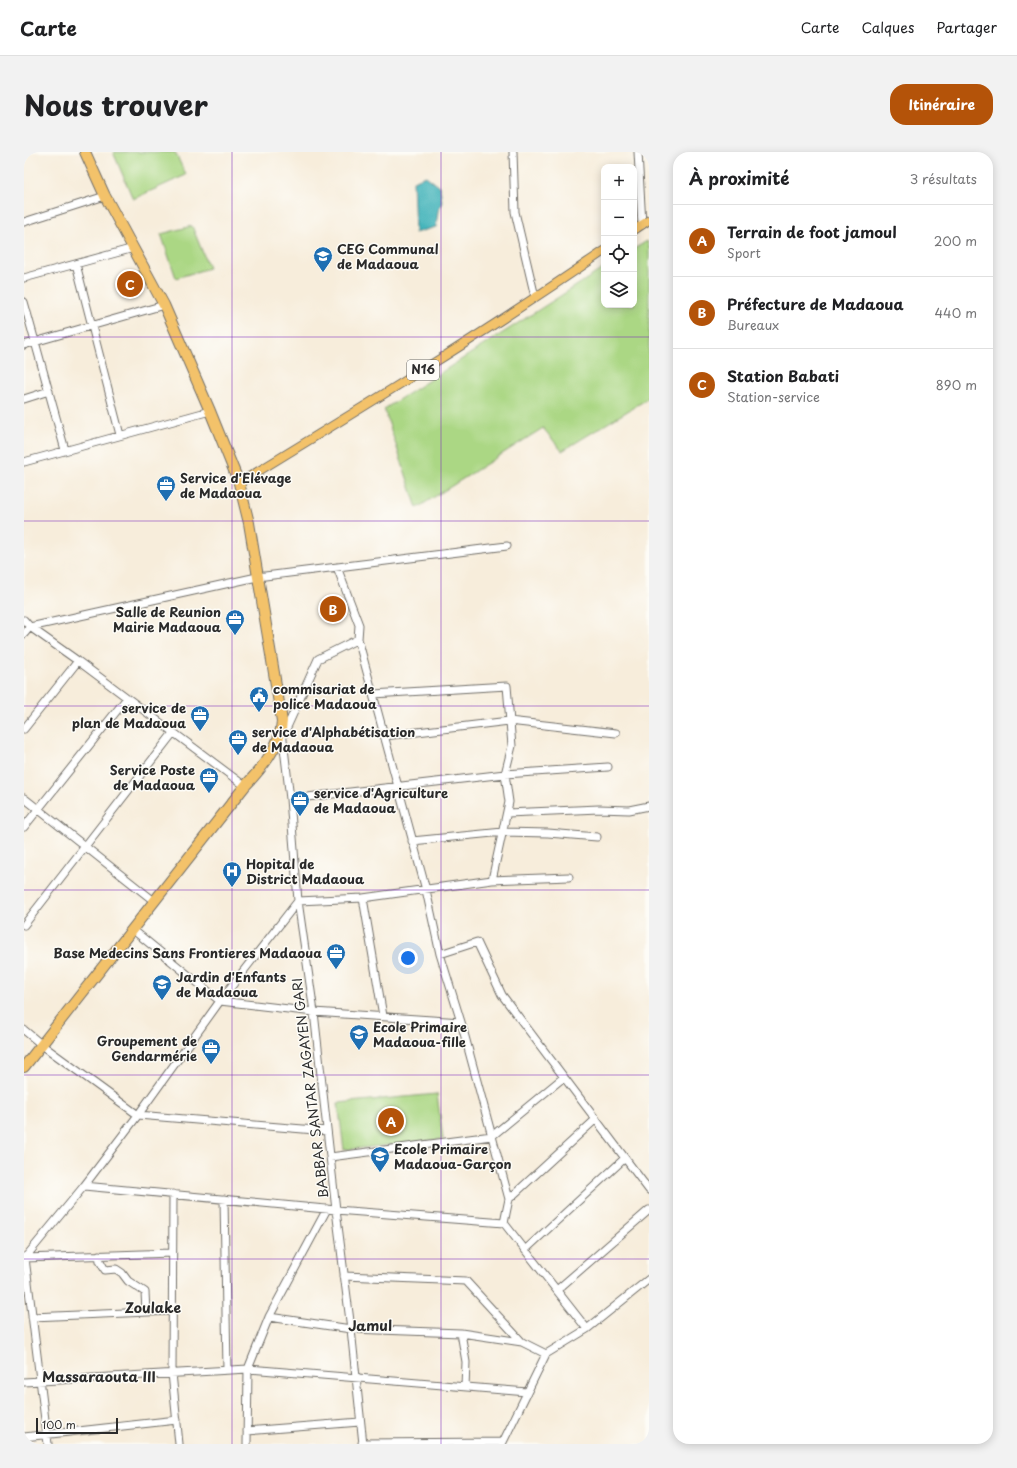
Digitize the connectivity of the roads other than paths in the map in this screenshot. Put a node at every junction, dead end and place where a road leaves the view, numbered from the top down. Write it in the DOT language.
graph roads {
  1 [pos="86,152"];
  2 [pos="513,152"];
  3 [pos="638,152"];
  4 [pos="106,196"];
  5 [pos="24,222"];
  6 [pos="646,222"];
  7 [pos="637,228"];
  8 [pos="134,248"];
  9 [pos="601,253"];
  10 [pos="76,264"];
  11 [pos="24,278"];
  12 [pos="535,297"];
  13 [pos="24,302"];
  14 [pos="164,305"];
  15 [pos="92,326"];
  16 [pos="35,342"];
  17 [pos="24,345"];
  18 [pos="49,391"];
  19 [pos="24,399"];
  20 [pos="210,411"];
  21 [pos="120,435"];
  22 [pos="66,450"];
  23 [pos="24,462"];
  24 [pos="239,483"];
  25 [pos="507,546"];
  26 [pos="337,567"];
  27 [pos="257,577"];
  28 [pos="24,620"];
  29 [pos="30,627"];
  30 [pos="24,634"];
  31 [pos="358,639"];
  32 [pos="78,661"];
  33 [pos="373,694"];
  34 [pos="127,698"];
  35 [pos="509,721"];
  36 [pos="24,729"];
  37 [pos="282,732"];
  38 [pos="173,733"];
  39 [pos="616,733"];
  40 [pos="384,736"];
  41 [pos="608,767"];
  42 [pos="505,774"];
  43 [pos="245,786"];
  44 [pos="398,786"];
  45 [pos="24,798"];
  46 [pos="290,799"];
  47 [pos="649,806"];
  48 [pos="39,809"];
  49 [pos="506,813"];
  50 [pos="24,828"];
  51 [pos="503,832"];
  52 [pos="597,838"];
  53 [pos="412,841"];
  54 [pos="85,846"];
  55 [pos="569,877"];
  56 [pos="492,880"];
  57 [pos="426,890"];
  58 [pos="363,898"];
  59 [pos="154,901"];
  60 [pos="298,901"];
  61 [pos="24,925"];
  62 [pos="132,929"];
  63 [pos="440,954"];
  64 [pos="220,1001"];
  65 [pos="314,1012"];
  66 [pos="383,1016"];
  67 [pos="461,1022"];
  68 [pos="24,1030"];
  69 [pos="42,1045"];
  70 [pos="24,1067"];
  71 [pos="564,1076"];
  72 [pos="138,1115"];
  73 [pos="596,1119"];
  74 [pos="327,1131"];
  75 [pos="492,1136"];
  76 [pos="330,1157"];
  77 [pos="625,1158"];
  78 [pos="84,1186"];
  79 [pos="649,1190"];
  80 [pos="173,1194"];
  81 [pos="224,1199"];
  82 [pos="509,1199"];
  83 [pos="327,1209"];
  84 [pos="336,1210"];
  85 [pos="649,1210"];
  86 [pos="504,1223"];
  87 [pos="525,1250"];
  88 [pos="172,1253"];
  89 [pos="99,1255"];
  90 [pos="24,1258"];
  91 [pos="344,1276"];
  92 [pos="649,1279"];
  93 [pos="557,1290"];
  94 [pos="172,1311"];
  95 [pos="146,1312"];
  96 [pos="32,1317"];
  97 [pos="270,1317"];
  98 [pos="351,1329"];
  99 [pos="587,1329"];
  100 [pos="461,1332"];
  101 [pos="522,1342"];
  102 [pos="546,1354"];
  103 [pos="248,1368"];
  104 [pos="227,1370"];
  105 [pos="172,1373"];
  106 [pos="356,1378"];
  107 [pos="40,1381"];
  108 [pos="24,1382"];
  109 [pos="465,1387"];
  110 [pos="527,1392"];
  111 [pos="176,1420"];
  112 [pos="360,1422"];
  113 [pos="247,1431"];
  114 [pos="47,1435"];
  115 [pos="24,1437"];
  116 [pos="450,1443"];
  117 [pos="502,1443"];
  118 [pos="48,1444"];
  119 [pos="179,1444"];
  120 [pos="247,1444"];
  121 [pos="363,1444"];
  1 -- 4 [label="highway"];
  2 -- 12 [label="street"];
  3 -- 6 [label="street"];
  4 -- 5 [label="street"];
  4 -- 8 [label="highway"];
  6 -- 7 [label="main road"];
  8 -- 10 [label="street"];
  8 -- 14 [label="highway"];
  9 -- 12 [label="main road, N16"];
  10 -- 11 [label="street"];
  10 -- 15 [label="street"];
  12 -- 24 [label="main road, N16"];
  13 -- 16 [label="street"];
  14 -- 15 [label="street"];
  14 -- 20 [label="highway"];
  15 -- 16 [label="street"];
  15 -- 21 [label="street"];
  16 -- 17 [label="street"];
  16 -- 18 [label="street"];
  18 -- 19 [label="street"];
  18 -- 22 [label="street"];
  20 -- 21 [label="street"];
  20 -- 24 [label="highway"];
  21 -- 22 [label="street"];
  22 -- 23 [label="street"];
  24 -- 27 [label="highway"];
  25 -- 26 [label="street"];
  26 -- 27 [label="street"];
  26 -- 31 [label="street"];
  27 -- 29 [label="street"];
  27 -- 37 [label="highway"];
  28 -- 29 [label="street"];
  29 -- 30 [label="street"];
  29 -- 32 [label="street"];
  31 -- 33 [label="street"];
  31 -- 37 [label="street"];
  32 -- 34 [label="street"];
  32 -- 36 [label="street"];
  33 -- 35 [label="street"];
  33 -- 40 [label="street"];
  34 -- 38 [label="street"];
  34 -- 48 [label="street"];
  35 -- 39 [label="street"];
  35 -- 40 [label="street"];
  35 -- 42 [label="street"];
  37 -- 43 [label="highway"];
  37 -- 46 [label="street, BABBAR SANTAR ZAGAYEN GARI"];
  38 -- 43 [label="street"];
  38 -- 54 [label="street"];
  40 -- 44 [label="street"];
  41 -- 42 [label="street"];
  42 -- 44 [label="street"];
  42 -- 49 [label="street"];
  43 -- 59 [label="highway"];
  44 -- 46 [label="street"];
  44 -- 53 [label="street"];
  45 -- 48 [label="street"];
  46 -- 60 [label="street, BABBAR SANTAR ZAGAYEN GARI"];
  47 -- 49 [label="street"];
  48 -- 50 [label="street"];
  48 -- 54 [label="street"];
  49 -- 51 [label="street"];
  51 -- 52 [label="street"];
  51 -- 53 [label="street"];
  51 -- 56 [label="street"];
  53 -- 57 [label="street"];
  54 -- 59 [label="street"];
  54 -- 61 [label="street"];
  55 -- 56 [label="street"];
  56 -- 57 [label="street"];
  57 -- 58 [label="street"];
  57 -- 63 [label="street"];
  58 -- 60 [label="street"];
  58 -- 66 [label="street"];
  59 -- 62 [label="highway"];
  60 -- 64 [label="street"];
  60 -- 65 [label="street, BABBAR SANTAR ZAGAYEN GARI"];
  62 -- 64 [label="street"];
  62 -- 69 [label="highway"];
  63 -- 67 [label="street"];
  63 -- 71 [label="street"];
  64 -- 65 [label="street"];
  64 -- 72 [label="street"];
  65 -- 66 [label="street"];
  65 -- 74 [label="street, BABBAR SANTAR ZAGAYEN GARI"];
  66 -- 67 [label="street"];
  67 -- 75 [label="street"];
  68 -- 69 [label="street"];
  69 -- 70 [label="highway"];
  69 -- 72 [label="street"];
  71 -- 73 [label="street"];
  71 -- 75 [label="street"];
  72 -- 74 [label="street"];
  72 -- 78 [label="street"];
  73 -- 77 [label="street"];
  73 -- 82 [label="street"];
  74 -- 76 [label="street, BABBAR SANTAR ZAGAYEN GARI"];
  75 -- 76 [label="street"];
  75 -- 82 [label="street"];
  76 -- 84 [label="street, BABBAR SANTAR ZAGAYEN GARI"];
  77 -- 79 [label="street"];
  77 -- 87 [label="street"];
  78 -- 80 [label="street"];
  78 -- 90 [label="street"];
  80 -- 81 [label="street"];
  80 -- 88 [label="street"];
  81 -- 83 [label="street"];
  81 -- 104 [label="street"];
  82 -- 86 [label="street"];
  83 -- 84 [label="street"];
  83 -- 97 [label="street"];
  84 -- 86 [label="street"];
  84 -- 91 [label="street, BABBAR SANTAR ZAGAYEN GARI"];
  85 -- 93 [label="street"];
  86 -- 87 [label="street"];
  87 -- 93 [label="street"];
  88 -- 89 [label="street"];
  88 -- 94 [label="street"];
  89 -- 90 [label="street"];
  89 -- 95 [label="street"];
  90 -- 96 [label="street"];
  91 -- 98 [label="street, BABBAR SANTAR ZAGAYEN GARI"];
  91 -- 101 [label="street"];
  92 -- 99 [label="street"];
  93 -- 99 [label="street"];
  94 -- 95 [label="street"];
  94 -- 105 [label="street"];
  95 -- 96 [label="street"];
  96 -- 107 [label="street"];
  97 -- 98 [label="street"];
  97 -- 103 [label="street"];
  98 -- 100 [label="street"];
  98 -- 106 [label="street, BABBAR SANTAR ZAGAYEN GARI"];
  99 -- 102 [label="street"];
  100 -- 101 [label="street"];
  100 -- 109 [label="street"];
  101 -- 102 [label="street"];
  102 -- 110 [label="street"];
  103 -- 104 [label="street"];
  103 -- 106 [label="street"];
  103 -- 113 [label="street"];
  104 -- 105 [label="street"];
  105 -- 107 [label="street"];
  105 -- 111 [label="street"];
  106 -- 109 [label="street"];
  106 -- 112 [label="street, BABBAR SANTAR ZAGAYEN GARI"];
  107 -- 108 [label="street"];
  107 -- 114 [label="street"];
  109 -- 110 [label="street"];
  110 -- 117 [label="street"];
  111 -- 114 [label="street"];
  111 -- 119 [label="street"];
  112 -- 113 [label="street"];
  112 -- 121 [label="street, BABBAR SANTAR ZAGAYEN GARI"];
  113 -- 120 [label="street"];
  114 -- 115 [label="street"];
  114 -- 118 [label="street"];
  116 -- 117 [label="street"];
  116 -- 121 [label="street"];
}
